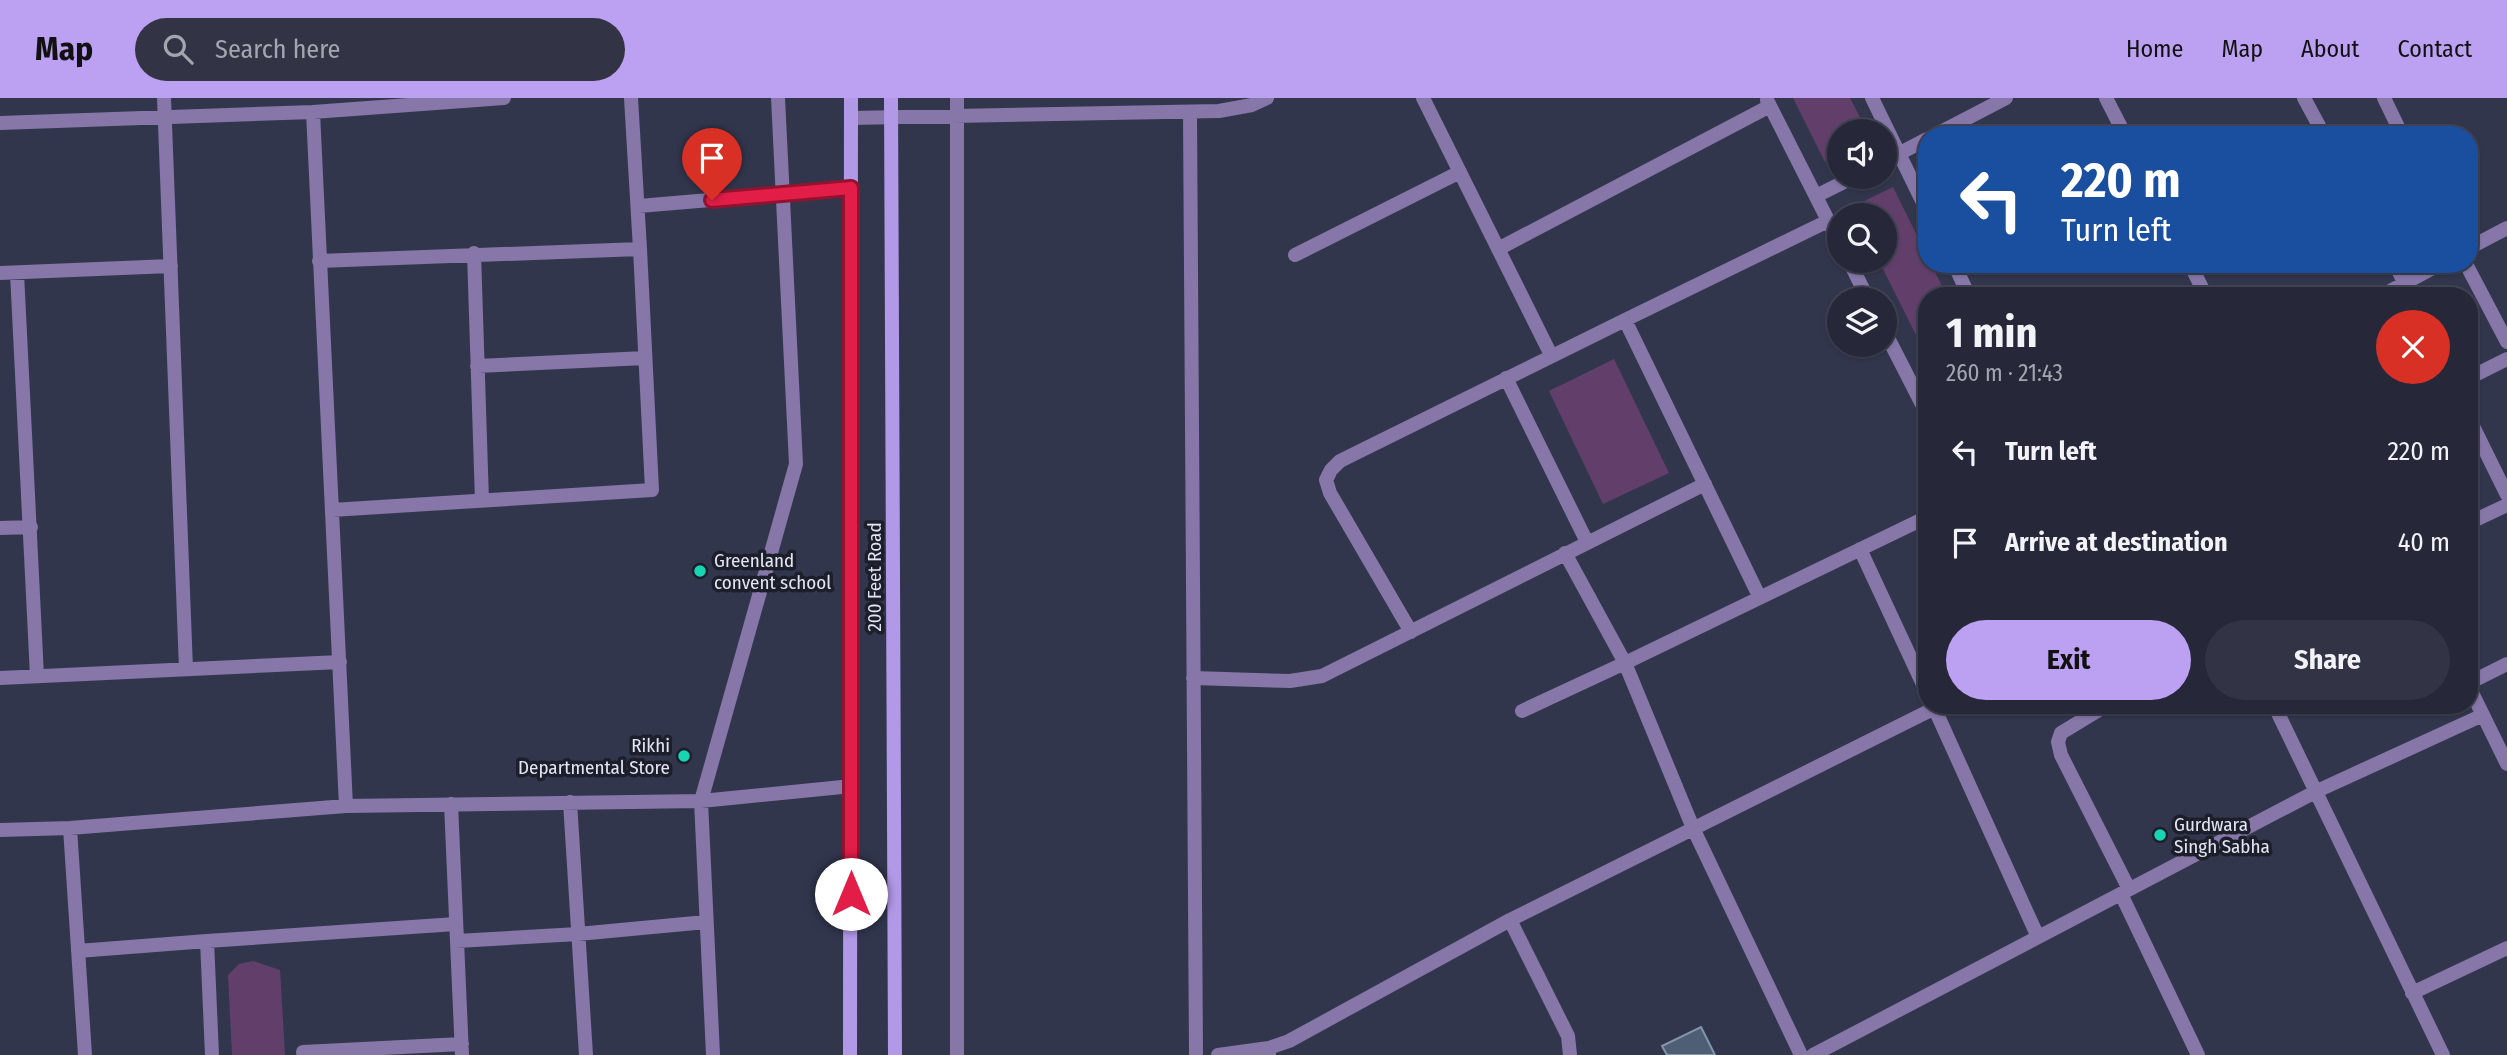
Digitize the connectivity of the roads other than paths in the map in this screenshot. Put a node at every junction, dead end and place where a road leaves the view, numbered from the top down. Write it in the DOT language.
graph roads {
  1 [pos="164,98"];
  2 [pos="504,98"];
  3 [pos="631,98"];
  4 [pos="778,98"];
  5 [pos="851,98"];
  6 [pos="891,98"];
  7 [pos="957,98"];
  8 [pos="1267,98"];
  9 [pos="1423,98"];
  10 [pos="1872,98"];
  11 [pos="2006,98"];
  12 [pos="2106,98"];
  13 [pos="2304,98"];
  14 [pos="2384,98"];
  15 [pos="1768,102"];
  16 [pos="313,112"];
  17 [pos="1190,112"];
  18 [pos="957,114"];
  19 [pos="891,116"];
  20 [pos="165,117"];
  21 [pos="851,118"];
  22 [pos="1879,119"];
  23 [pos="0,123"];
  24 [pos="1952,126"];
  25 [pos="2120,126"];
  26 [pos="2319,126"];
  27 [pos="2398,126"];
  28 [pos="1918,144"];
  29 [pos="1897,154"];
  30 [pos="1897,166"];
  31 [pos="1460,172"];
  32 [pos="851,188"];
  33 [pos="1830,189"];
  34 [pos="785,194"];
  35 [pos="1816,196"];
  36 [pos="1918,198"];
  37 [pos="639,206"];
  38 [pos="1827,219"];
  39 [pos="1827,221"];
  40 [pos="2507,228"];
  41 [pos="2478,243"];
  42 [pos="640,248"];
  43 [pos="1498,249"];
  44 [pos="474,253"];
  45 [pos="1295,255"];
  46 [pos="319,261"];
  47 [pos="171,266"];
  48 [pos="18,273"];
  49 [pos="2428,273"];
  50 [pos="2471,273"];
  51 [pos="0,274"];
  52 [pos="2411,287"];
  53 [pos="1625,320"];
  54 [pos="2507,342"];
  55 [pos="1897,354"];
  56 [pos="1551,355"];
  57 [pos="645,358"];
  58 [pos="2507,359"];
  59 [pos="477,366"];
  60 [pos="2478,374"];
  61 [pos="1506,378"];
  62 [pos="1918,392"];
  63 [pos="2478,436"];
  64 [pos="1705,484"];
  65 [pos="2507,495"];
  66 [pos="482,500"];
  67 [pos="2507,505"];
  68 [pos="332,510"];
  69 [pos="2478,519"];
  70 [pos="1918,521"];
  71 [pos="31,527"];
  72 [pos="0,528"];
  73 [pos="1587,542"];
  74 [pos="1860,548"];
  75 [pos="1565,553"];
  76 [pos="1759,596"];
  77 [pos="1410,632"];
  78 [pos="340,662"];
  79 [pos="1625,663"];
  80 [pos="2507,664"];
  81 [pos="186,669"];
  82 [pos="1918,674"];
  83 [pos="37,676"];
  84 [pos="0,678"];
  85 [pos="1193,678"];
  86 [pos="2478,680"];
  87 [pos="2478,704"];
  88 [pos="1522,711"];
  89 [pos="1920,714"];
  90 [pos="1940,714"];
  91 [pos="2076,714"];
  92 [pos="2090,714"];
  93 [pos="2278,714"];
  94 [pos="2483,715"];
  95 [pos="2078,720"];
  96 [pos="2507,764"];
  97 [pos="852,786"];
  98 [pos="2317,791"];
  99 [pos="701,801"];
  100 [pos="570,802"];
  101 [pos="451,804"];
  102 [pos="346,806"];
  103 [pos="70,828"];
  104 [pos="1693,828"];
  105 [pos="0,830"];
  106 [pos="2125,892"];
  107 [pos="1510,920"];
  108 [pos="706,922"];
  109 [pos="456,924"];
  110 [pos="578,934"];
  111 [pos="2038,937"];
  112 [pos="207,941"];
  113 [pos="457,941"];
  114 [pos="2507,948"];
  115 [pos="78,951"];
  116 [pos="2412,993"];
  117 [pos="462,1049"];
  118 [pos="1269,1051"];
  119 [pos="303,1052"];
  120 [pos="85,1055"];
  121 [pos="212,1055"];
  122 [pos="586,1055"];
  123 [pos="713,1055"];
  124 [pos="850,1055"];
  125 [pos="895,1055"];
  126 [pos="957,1055"];
  127 [pos="1196,1055"];
  128 [pos="1218,1055"];
  129 [pos="1570,1055"];
  130 [pos="1801,1055"];
  131 [pos="1813,1055"];
  132 [pos="2199,1055"];
  133 [pos="2443,1055"];
  1 -- 20 [label="street"];
  2 -- 16 [label="street"];
  3 -- 37 [label="street"];
  4 -- 34 [label="street"];
  5 -- 21 [label="street"];
  6 -- 19 [label="street, 200 Feet Road"];
  7 -- 18 [label="street"];
  8 -- 17 [label="street"];
  9 -- 31 [label="street"];
  10 -- 22 [label="street"];
  11 -- 24 [label="street"];
  12 -- 25 [label="street"];
  13 -- 26 [label="street"];
  14 -- 27 [label="street"];
  15 -- 35 [label="street"];
  15 -- 43 [label="street"];
  16 -- 20 [label="street"];
  16 -- 46 [label="street"];
  17 -- 18 [label="street"];
  17 -- 85 [label="street"];
  18 -- 19 [label="street"];
  18 -- 126 [label="street"];
  19 -- 21 [label="street"];
  19 -- 125 [label="street, 200 Feet Road"];
  20 -- 23 [label="street"];
  20 -- 47 [label="street"];
  21 -- 32 [label="street"];
  28 -- 29 [label="street"];
  30 -- 36 [label="street"];
  31 -- 43 [label="street"];
  31 -- 45 [label="street"];
  32 -- 34 [label="street"];
  32 -- 97 [label="street"];
  33 -- 35 [label="street"];
  34 -- 37 [label="street"];
  34 -- 99 [label="street"];
  35 -- 38 [label="street"];
  37 -- 42 [label="street"];
  39 -- 53 [label="street"];
  40 -- 41 [label="street"];
  42 -- 44 [label="street"];
  42 -- 57 [label="street"];
  43 -- 56 [label="street"];
  44 -- 46 [label="street"];
  44 -- 59 [label="street"];
  46 -- 68 [label="street"];
  47 -- 48 [label="street"];
  47 -- 81 [label="street"];
  48 -- 51 [label="street"];
  48 -- 71 [label="street"];
  49 -- 52 [label="street"];
  50 -- 54 [label="street"];
  53 -- 56 [label="street"];
  53 -- 64 [label="street"];
  55 -- 62 [label="street"];
  56 -- 61 [label="street"];
  57 -- 59 [label="street"];
  57 -- 66 [label="street"];
  58 -- 60 [label="street"];
  59 -- 66 [label="street"];
  61 -- 73 [label="street"];
  61 -- 77 [label="street"];
  63 -- 65 [label="street"];
  64 -- 73 [label="street"];
  64 -- 76 [label="street"];
  66 -- 68 [label="street"];
  67 -- 69 [label="street"];
  68 -- 78 [label="street"];
  70 -- 74 [label="street"];
  71 -- 72 [label="street"];
  71 -- 83 [label="street"];
  73 -- 75 [label="street"];
  74 -- 76 [label="street"];
  74 -- 82 [label="street"];
  75 -- 77 [label="street"];
  75 -- 79 [label="street"];
  76 -- 79 [label="street"];
  77 -- 85 [label="street"];
  78 -- 81 [label="street"];
  78 -- 102 [label="street"];
  79 -- 88 [label="street"];
  79 -- 104 [label="street"];
  80 -- 86 [label="street"];
  81 -- 83 [label="street"];
  83 -- 84 [label="street"];
  85 -- 127 [label="street"];
  87 -- 94 [label="street"];
  89 -- 104 [label="street"];
  90 -- 111 [label="street"];
  91 -- 95 [label="street"];
  92 -- 95 [label="street"];
  93 -- 98 [label="street"];
  94 -- 96 [label="street"];
  94 -- 98 [label="street"];
  95 -- 106 [label="street"];
  97 -- 99 [label="street"];
  97 -- 124 [label="street"];
  98 -- 106 [label="street"];
  98 -- 116 [label="street"];
  99 -- 100 [label="street"];
  99 -- 108 [label="street"];
  100 -- 101 [label="street"];
  100 -- 110 [label="street"];
  101 -- 102 [label="street"];
  101 -- 109 [label="street"];
  102 -- 103 [label="street"];
  103 -- 105 [label="street"];
  103 -- 115 [label="street"];
  104 -- 107 [label="street"];
  104 -- 130 [label="street"];
  106 -- 111 [label="street"];
  106 -- 132 [label="street"];
  107 -- 118 [label="street"];
  107 -- 129 [label="street"];
  108 -- 110 [label="street"];
  108 -- 123 [label="street"];
  109 -- 112 [label="street"];
  109 -- 113 [label="street"];
  110 -- 113 [label="street"];
  110 -- 122 [label="street"];
  111 -- 131 [label="street"];
  112 -- 115 [label="street"];
  112 -- 121 [label="street"];
  113 -- 117 [label="street"];
  114 -- 116 [label="street"];
  115 -- 120 [label="street"];
  116 -- 133 [label="street"];
  117 -- 119 [label="street"];
  118 -- 128 [label="street"];
}
